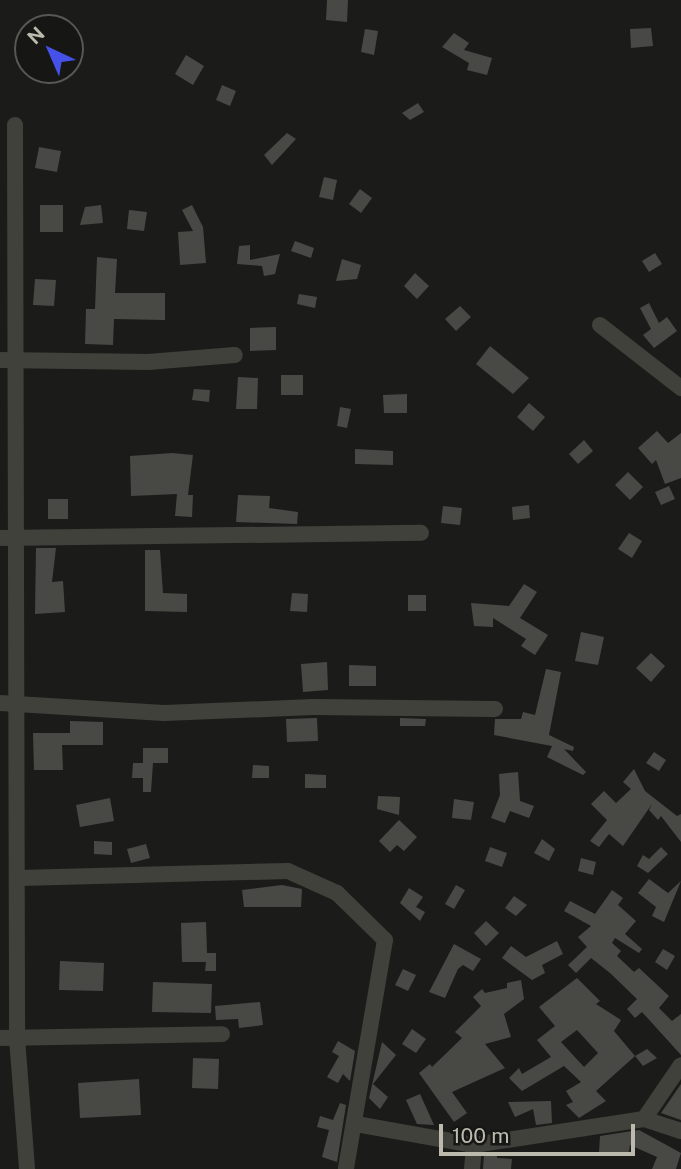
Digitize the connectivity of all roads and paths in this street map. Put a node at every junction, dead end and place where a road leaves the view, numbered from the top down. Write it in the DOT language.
graph roads {
  1 [pos="15,125"];
  2 [pos="600,325"];
  3 [pos="235,355"];
  4 [pos="0,360"];
  5 [pos="17,360"];
  6 [pos="681,388"];
  7 [pos="422,533"];
  8 [pos="0,538"];
  9 [pos="18,538"];
  10 [pos="0,703"];
  11 [pos="19,703"];
  12 [pos="495,709"];
  13 [pos="20,878"];
  14 [pos="222,1034"];
  15 [pos="0,1038"];
  16 [pos="18,1038"];
  17 [pos="681,1065"];
  18 [pos="644,1119"];
  19 [pos="356,1124"];
  20 [pos="681,1131"];
  21 [pos="474,1145"];
  22 [pos="27,1169"];
  23 [pos="346,1169"];
  24 [pos="472,1169"];
  1 -- 5 [label="street"];
  2 -- 6 [label="street"];
  3 -- 5 [label="street"];
  4 -- 5 [label="street"];
  5 -- 9 [label="street"];
  7 -- 9 [label="street"];
  8 -- 9 [label="street"];
  9 -- 11 [label="street"];
  10 -- 11 [label="street"];
  11 -- 12 [label="street"];
  11 -- 13 [label="street"];
  13 -- 16 [label="street"];
  13 -- 19 [label="street"];
  14 -- 16 [label="street"];
  15 -- 16 [label="street"];
  16 -- 22 [label="street"];
  17 -- 18 [label="street"];
  18 -- 20 [label="street"];
  18 -- 21 [label="street"];
  19 -- 21 [label="street"];
  19 -- 23 [label="street"];
  21 -- 24 [label="street"];
}
